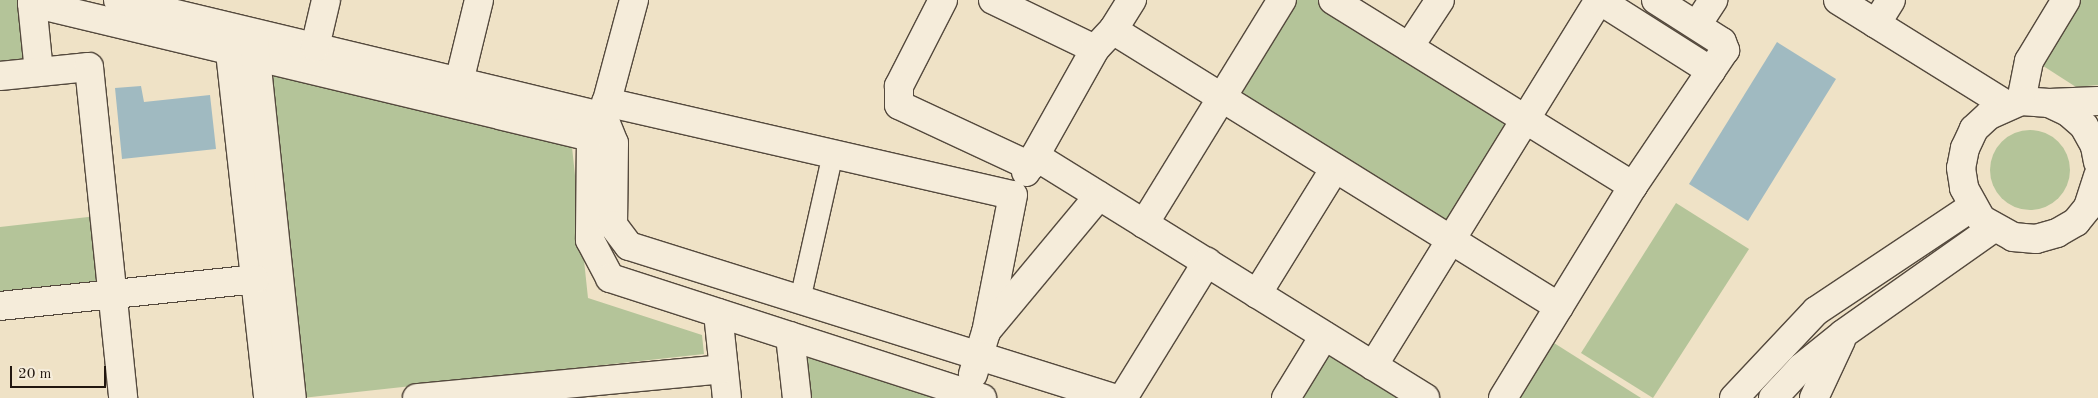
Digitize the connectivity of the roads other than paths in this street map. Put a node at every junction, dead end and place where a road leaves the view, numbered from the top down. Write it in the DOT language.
graph roads {
  1 [pos="118,0"];
  2 [pos="326,0"];
  3 [pos="479,0"];
  4 [pos="634,0"];
  5 [pos="943,0"];
  6 [pos="993,0"];
  7 [pos="1132,0"];
  8 [pos="1282,0"];
  9 [pos="1333,0"];
  10 [pos="1440,0"];
  11 [pos="1599,0"];
  12 [pos="1656,0"];
  13 [pos="1713,0"];
  14 [pos="1838,0"];
  15 [pos="1891,0"];
  16 [pos="2066,0"];
  17 [pos="32,2"];
  18 [pos="178,7"];
  19 [pos="1697,24"];
  20 [pos="1876,24"];
  21 [pos="1104,40"];
  22 [pos="242,42"];
  23 [pos="314,47"];
  24 [pos="1410,47"];
  25 [pos="1711,71"];
  26 [pos="40,72"];
  27 [pos="0,76"];
  28 [pos="459,82"];
  29 [pos="1222,98"];
  30 [pos="2098,101"];
  31 [pos="2014,103"];
  32 [pos="2049,103"];
  33 [pos="600,118"];
  34 [pos="1525,119"];
  35 [pos="2091,126"];
  36 [pos="833,154"];
  37 [pos="1032,161"];
  38 [pos="2098,162"];
  39 [pos="1335,168"];
  40 [pos="2097,185"];
  41 [pos="1633,186"];
  42 [pos="1013,195"];
  43 [pos="1099,196"];
  44 [pos="1972,207"];
  45 [pos="2087,223"];
  46 [pos="1144,224"];
  47 [pos="1993,228"];
  48 [pos="1450,240"];
  49 [pos="1207,262"];
  50 [pos="255,279"];
  51 [pos="112,294"];
  52 [pos="1257,294"];
  53 [pos="800,300"];
  54 [pos="0,306"];
  55 [pos="1559,307"];
  56 [pos="718,313"];
  57 [pos="1843,334"];
  58 [pos="790,336"];
  59 [pos="1324,336"];
  60 [pos="981,344"];
  61 [pos="1373,366"];
  62 [pos="724,369"];
  63 [pos="589,390"];
  64 [pos="975,396"];
  65 [pos="433,397"];
  66 [pos="123,398"];
  67 [pos="268,398"];
  68 [pos="292,398"];
  69 [pos="727,398"];
  70 [pos="797,398"];
  71 [pos="1113,398"];
  72 [pos="1123,398"];
  73 [pos="1286,398"];
  74 [pos="1425,398"];
  75 [pos="1503,398"];
  76 [pos="1734,398"];
  77 [pos="1773,398"];
  78 [pos="1814,398"];
  1 -- 18 [label="street"];
  2 -- 23 [label="street"];
  3 -- 28 [label="street"];
  4 -- 33 [label="street"];
  5 -- 37 [label="street"];
  6 -- 21 [label="street"];
  7 -- 21 [label="street"];
  8 -- 29 [label="street"];
  9 -- 24 [label="street"];
  10 -- 24 [label="street"];
  11 -- 25 [label="street"];
  11 -- 34 [label="street"];
  12 -- 19 [label="street"];
  13 -- 19 [label="street"];
  14 -- 20 [label="street"];
  15 -- 20 [label="street"];
  16 -- 31 [label="street"];
  17 -- 22 [label="street"];
  17 -- 26 [label="street"];
  18 -- 22 [label="street"];
  19 -- 25 [label="street"];
  20 -- 31 [label="street"];
  21 -- 29 [label="street"];
  21 -- 37 [label="street"];
  22 -- 23 [label="street"];
  22 -- 33 [label="street"];
  22 -- 50 [label="street"];
  22 -- 68 [label="street"];
  23 -- 28 [label="street"];
  24 -- 34 [label="street"];
  25 -- 41 [label="street"];
  26 -- 27 [label="street"];
  26 -- 51 [label="street"];
  28 -- 33 [label="street"];
  29 -- 39 [label="street"];
  29 -- 46 [label="street"];
  30 -- 32 [label="street"];
  31 -- 32 [label="street"];
  31 -- 44 [label="street"];
  32 -- 35 [label="street"];
  33 -- 36 [label="street"];
  33 -- 53 [label="street"];
  33 -- 56 [label="street"];
  34 -- 41 [label="street"];
  34 -- 48 [label="street"];
  35 -- 38 [label="street"];
  36 -- 42 [label="street"];
  36 -- 53 [label="lane"];
  37 -- 42 [label="street"];
  37 -- 43 [label="street"];
  39 -- 48 [label="street"];
  39 -- 52 [label="street"];
  40 -- 45 [label="street"];
  41 -- 55 [label="street"];
  42 -- 60 [label="street"];
  43 -- 46 [label="street"];
  43 -- 60 [label="street"];
  44 -- 47 [label="street"];
  44 -- 76 [label="street"];
  45 -- 47 [label="street"];
  46 -- 49 [label="street"];
  47 -- 57 [label="street"];
  48 -- 55 [label="street"];
  48 -- 61 [label="street"];
  49 -- 52 [label="street"];
  49 -- 72 [label="street"];
  50 -- 51 [label="street"];
  50 -- 67 [label="street"];
  51 -- 54 [label="street"];
  51 -- 66 [label="street"];
  52 -- 59 [label="street"];
  53 -- 60 [label="street"];
  55 -- 75 [label="street"];
  56 -- 58 [label="street"];
  56 -- 62 [label="street"];
  57 -- 77 [label="street"];
  57 -- 78 [label="street"];
  58 -- 64 [label="street"];
  58 -- 70 [label="street"];
  59 -- 61 [label="street"];
  59 -- 73 [label="street"];
  60 -- 64 [label="street"];
  60 -- 71 [label="street"];
  61 -- 74 [label="street"];
  62 -- 63 [label="street"];
  62 -- 69 [label="street"];
  63 -- 65 [label="street"];
}
